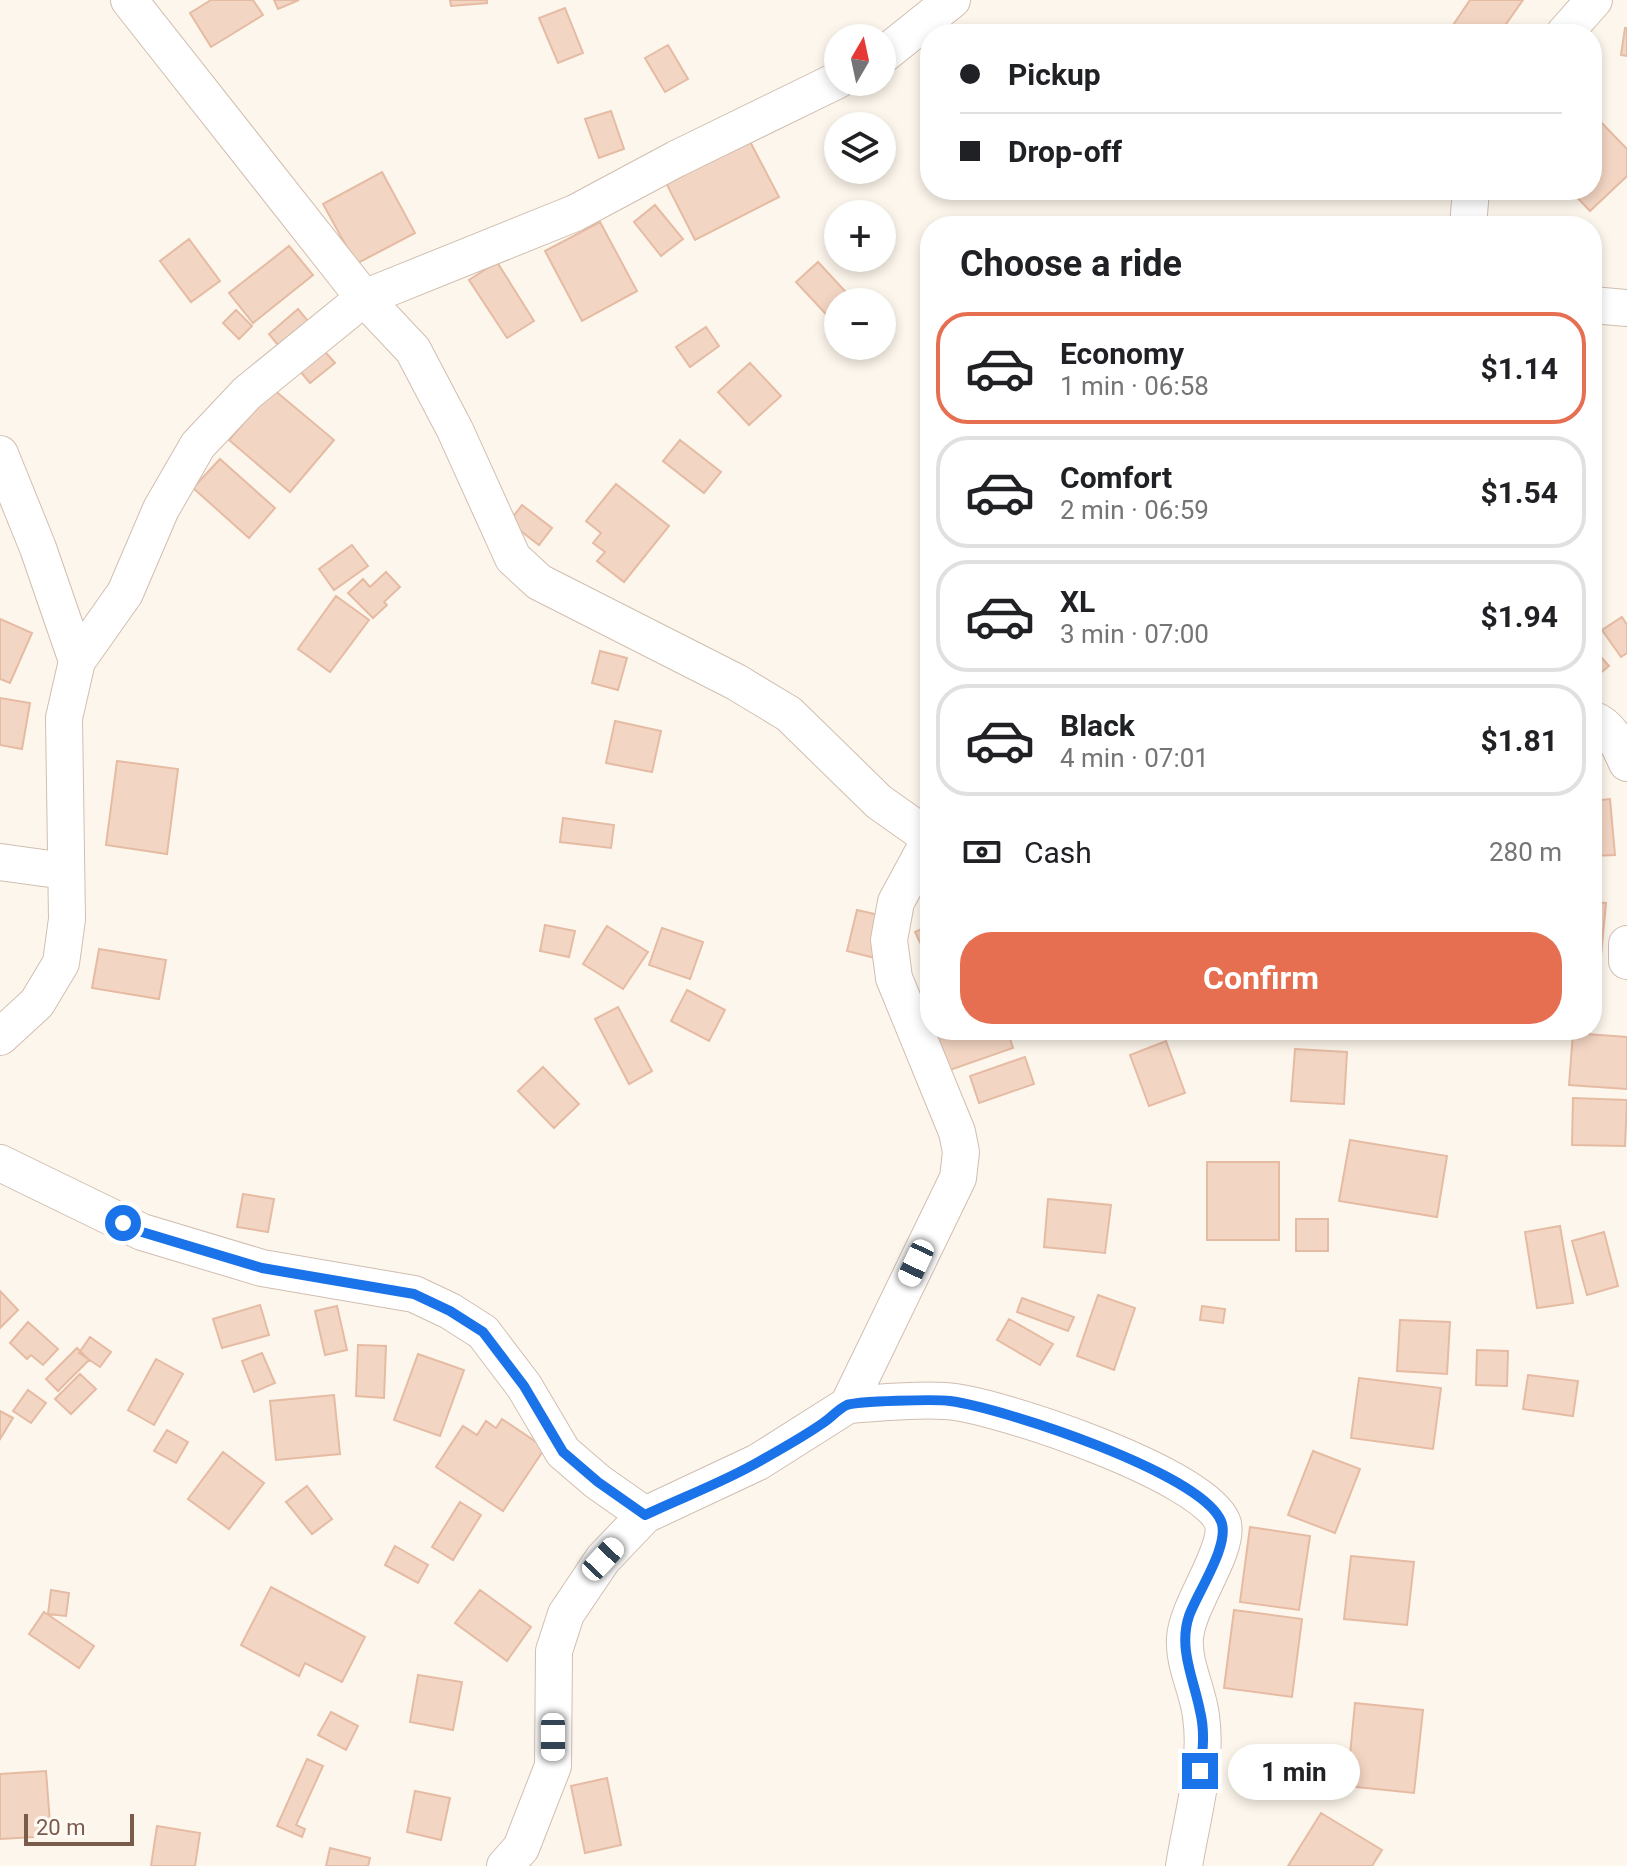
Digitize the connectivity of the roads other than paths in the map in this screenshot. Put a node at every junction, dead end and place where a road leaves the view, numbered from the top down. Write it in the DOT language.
graph roads {
  1 [pos="129,0"];
  2 [pos="952,0"];
  3 [pos="1594,0"];
  4 [pos="922,24"];
  5 [pos="1573,24"];
  6 [pos="920,26"];
  7 [pos="896,45"];
  8 [pos="824,87"];
  9 [pos="364,298"];
  10 [pos="1602,306"];
  11 [pos="1627,308"];
  12 [pos="0,454"];
  13 [pos="77,661"];
  14 [pos="1602,724"];
  15 [pos="1627,763"];
  16 [pos="920,831"];
  17 [pos="920,857"];
  18 [pos="0,862"];
  19 [pos="65,871"];
  20 [pos="1627,944"];
  21 [pos="1627,961"];
  22 [pos="0,1037"];
  23 [pos="0,1163"];
  24 [pos="848,1405"];
  25 [pos="645,1515"];
  26 [pos="505,1866"];
  27 [pos="1184,1866"];
  1 -- 9 [label="street"];
  2 -- 4 [label="street"];
  3 -- 5 [label="street"];
  6 -- 7 [label="street"];
  8 -- 9 [label="street"];
  9 -- 13 [label="street"];
  9 -- 16 [label="street"];
  10 -- 11 [label="street"];
  12 -- 13 [label="street"];
  13 -- 19 [label="street"];
  14 -- 15 [label="street"];
  17 -- 24 [label="street"];
  18 -- 19 [label="street"];
  19 -- 22 [label="street"];
  20 -- 21 [label="street"];
  23 -- 25 [label="street"];
  24 -- 25 [label="street"];
  24 -- 27 [label="street"];
  25 -- 26 [label="street"];
}
